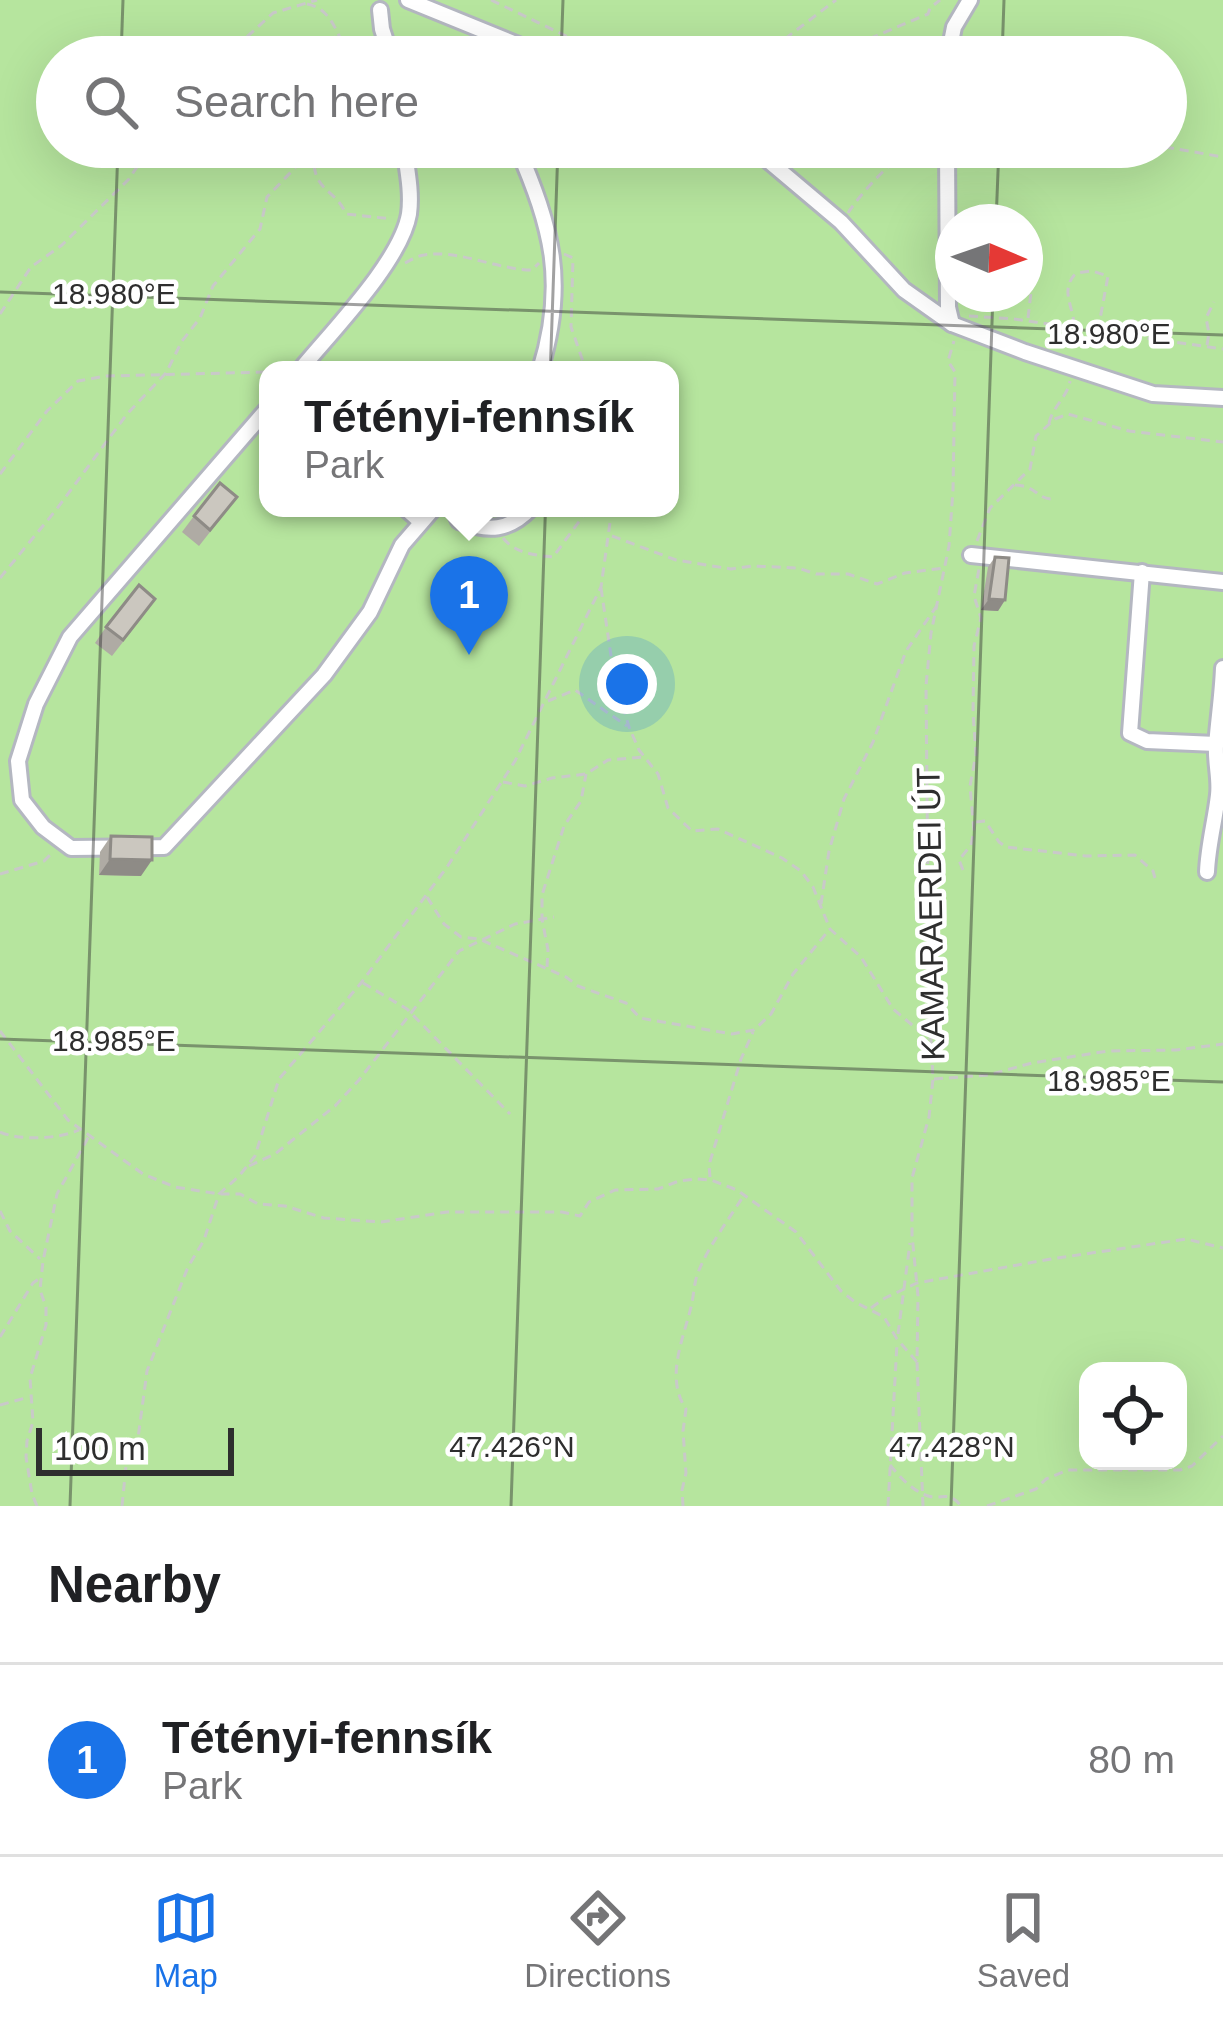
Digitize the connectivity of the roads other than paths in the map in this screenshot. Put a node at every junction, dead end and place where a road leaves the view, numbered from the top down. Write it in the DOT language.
graph roads {
  1 [pos="408,0"];
  2 [pos="970,0"];
  3 [pos="380,10"];
  4 [pos="384,36"];
  5 [pos="483,36"];
  6 [pos="952,36"];
  7 [pos="407,168"];
  8 [pos="526,168"];
  9 [pos="777,168"];
  10 [pos="944,168"];
  11 [pos="952,324"];
  12 [pos="307,361"];
  13 [pos="542,361"];
  14 [pos="1223,398"];
  15 [pos="259,418"];
  16 [pos="416,517"];
  17 [pos="426,517"];
  18 [pos="457,517"];
  19 [pos="523,517"];
  20 [pos="421,522"];
  21 [pos="972,554"];
  22 [pos="1142,572"];
  23 [pos="1223,582"];
  24 [pos="1223,668"];
  25 [pos="1216,744"];
  26 [pos="1207,872"];
  1 -- 5 [label="street"];
  2 -- 6 [label="street"];
  3 -- 4 [label="street"];
  7 -- 12 [label="street"];
  8 -- 13 [label="street"];
  9 -- 11 [label="street"];
  10 -- 11 [label="street"];
  11 -- 14 [label="street"];
  15 -- 20 [label="street"];
  16 -- 20 [label="street"];
  17 -- 20 [label="street"];
  18 -- 19 [label="street"];
  21 -- 22 [label="street"];
  22 -- 23 [label="street"];
  22 -- 25 [label="street"];
  24 -- 25 [label="street"];
  25 -- 26 [label="street"];
}
